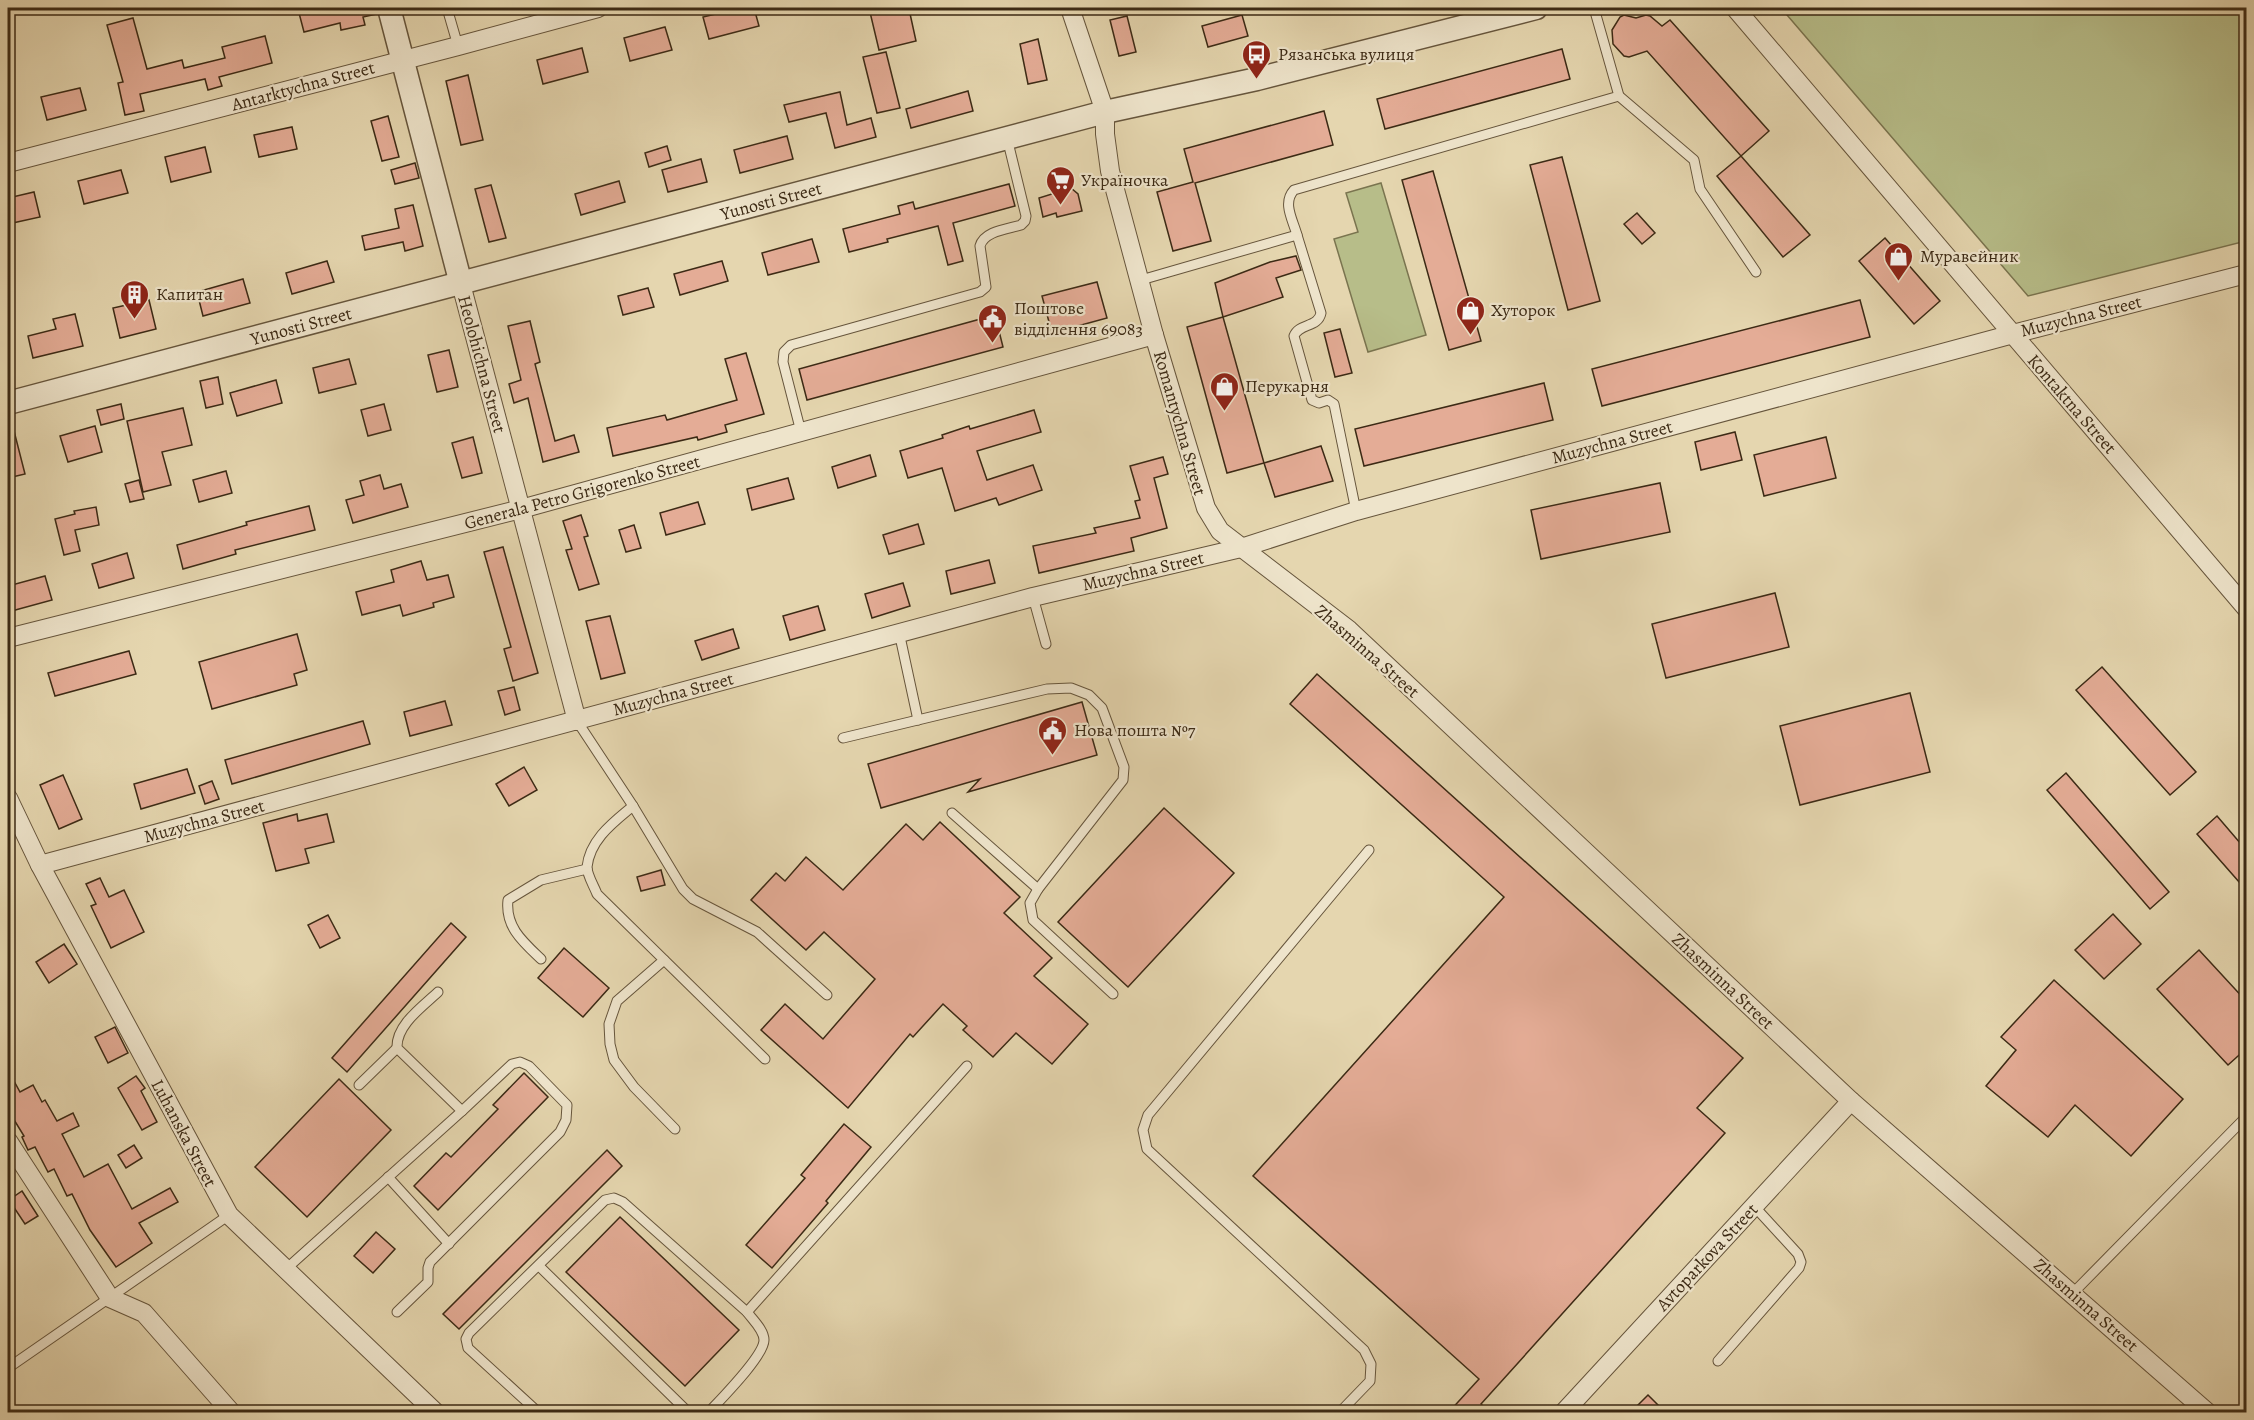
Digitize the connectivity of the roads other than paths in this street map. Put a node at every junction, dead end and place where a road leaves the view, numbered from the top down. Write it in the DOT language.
graph roads {
  1 [pos="389,8"];
  2 [pos="447,8"];
  3 [pos="598,8"];
  4 [pos="1070,8"];
  5 [pos="1536,8"];
  6 [pos="1593,8"];
  7 [pos="1735,8"];
  8 [pos="458,46"];
  9 [pos="403,60"];
  10 [pos="1619,96"];
  11 [pos="1105,112"];
  12 [pos="1007,138"];
  13 [pos="8,163"];
  14 [pos="1297,235"];
  15 [pos="1756,272"];
  16 [pos="2247,274"];
  17 [pos="1141,280"];
  18 [pos="461,284"];
  19 [pos="2013,334"];
  20 [pos="1154,335"];
  21 [pos="8,403"];
  22 [pos="801,432"];
  23 [pos="521,509"];
  24 [pos="1356,511"];
  25 [pos="1241,548"];
  26 [pos="1033,597"];
  27 [pos="2247,608"];
  28 [pos="899,632"];
  29 [pos="8,638"];
  30 [pos="1046,644"];
  31 [pos="918,720"];
  32 [pos="577,721"];
  33 [pos="843,738"];
  34 [pos="8,798"];
  35 [pos="633,806"];
  36 [pos="952,813"];
  37 [pos="1369,850"];
  38 [pos="40,866"];
  39 [pos="587,869"];
  40 [pos="1038,889"];
  41 [pos="541,959"];
  42 [pos="664,960"];
  43 [pos="438,992"];
  44 [pos="1113,994"];
  45 [pos="827,995"];
  46 [pos="397,1048"];
  47 [pos="765,1059"];
  48 [pos="968,1066"];
  49 [pos="359,1085"];
  50 [pos="1851,1101"];
  51 [pos="462,1111"];
  52 [pos="2247,1117"];
  53 [pos="675,1129"];
  54 [pos="8,1141"];
  55 [pos="388,1177"];
  56 [pos="1754,1206"];
  57 [pos="229,1215"];
  58 [pos="448,1244"];
  59 [pos="539,1266"];
  60 [pos="286,1269"];
  61 [pos="2073,1293"];
  62 [pos="110,1298"];
  63 [pos="397,1312"];
  64 [pos="747,1312"];
  65 [pos="1718,1361"];
  66 [pos="8,1368"];
  67 [pos="231,1413"];
  68 [pos="435,1413"];
  69 [pos="538,1413"];
  70 [pos="688,1413"];
  71 [pos="709,1413"];
  72 [pos="1340,1413"];
  73 [pos="1564,1413"];
  74 [pos="2207,1413"];
  1 -- 9 [label="street, Heolohichna Street"];
  2 -- 8 [label="lane"];
  3 -- 8 [label="street, Antarktychna Street"];
  4 -- 11 [label="street, Romantychna Street"];
  5 -- 11 [label="street, Yunosti Street"];
  6 -- 10 [label="lane"];
  7 -- 19 [label="street, Kontaktna Street"];
  8 -- 9 [label="street, Antarktychna Street"];
  9 -- 13 [label="street, Antarktychna Street"];
  9 -- 18 [label="street, Heolohichna Street"];
  10 -- 14 [label="lane"];
  10 -- 15 [label="lane"];
  11 -- 12 [label="street, Yunosti Street"];
  11 -- 17 [label="street, Romantychna Street"];
  12 -- 18 [label="street, Yunosti Street"];
  12 -- 22 [label="lane"];
  14 -- 17 [label="lane"];
  14 -- 24 [label="lane"];
  16 -- 19 [label="street, Muzychna Street"];
  17 -- 20 [label="street, Romantychna Street"];
  18 -- 21 [label="street, Yunosti Street"];
  18 -- 23 [label="street, Heolohichna Street"];
  19 -- 24 [label="street, Muzychna Street"];
  19 -- 27 [label="street, Kontaktna Street"];
  20 -- 22 [label="street, Generala Petro Grigorenko Street"];
  20 -- 25 [label="street, Romantychna Street"];
  22 -- 23 [label="street, Generala Petro Grigorenko Street"];
  23 -- 29 [label="street, Generala Petro Grigorenko Street"];
  23 -- 32 [label="street, Heolohichna Street"];
  24 -- 25 [label="street, Muzychna Street"];
  25 -- 26 [label="street, Muzychna Street"];
  25 -- 50 [label="street, Zhasminna Street"];
  26 -- 28 [label="street, Muzychna Street"];
  26 -- 30 [label="lane"];
  28 -- 31 [label="lane"];
  28 -- 32 [label="street, Muzychna Street"];
  31 -- 33 [label="lane"];
  31 -- 40 [label="lane"];
  32 -- 35 [label="lane"];
  32 -- 38 [label="street, Muzychna Street"];
  34 -- 38 [label="street, Luhanska Street"];
  35 -- 39 [label="lane"];
  35 -- 45 [label="lane"];
  36 -- 40 [label="lane"];
  37 -- 72 [label="lane"];
  38 -- 57 [label="street, Luhanska Street"];
  39 -- 41 [label="lane"];
  39 -- 42 [label="lane"];
  40 -- 44 [label="lane"];
  42 -- 47 [label="lane"];
  42 -- 53 [label="lane"];
  43 -- 46 [label="lane"];
  46 -- 49 [label="lane"];
  46 -- 51 [label="lane"];
  48 -- 64 [label="lane"];
  50 -- 56 [label="street, Avtoparkova Street"];
  50 -- 61 [label="street, Zhasminna Street"];
  51 -- 55 [label="lane"];
  51 -- 58 [label="lane"];
  52 -- 61 [label="lane"];
  54 -- 62 [label="street"];
  55 -- 58 [label="lane"];
  55 -- 60 [label="lane"];
  56 -- 65 [label="lane"];
  56 -- 73 [label="street, Avtoparkova Street"];
  57 -- 60 [label="street, Luhanska Street"];
  57 -- 62 [label="lane"];
  58 -- 63 [label="lane"];
  59 -- 64 [label="lane"];
  59 -- 69 [label="lane"];
  59 -- 70 [label="lane"];
  60 -- 68 [label="street, Luhanska Street"];
  61 -- 74 [label="street, Zhasminna Street"];
  62 -- 66 [label="lane"];
  62 -- 67 [label="street"];
  64 -- 71 [label="lane"];
}
